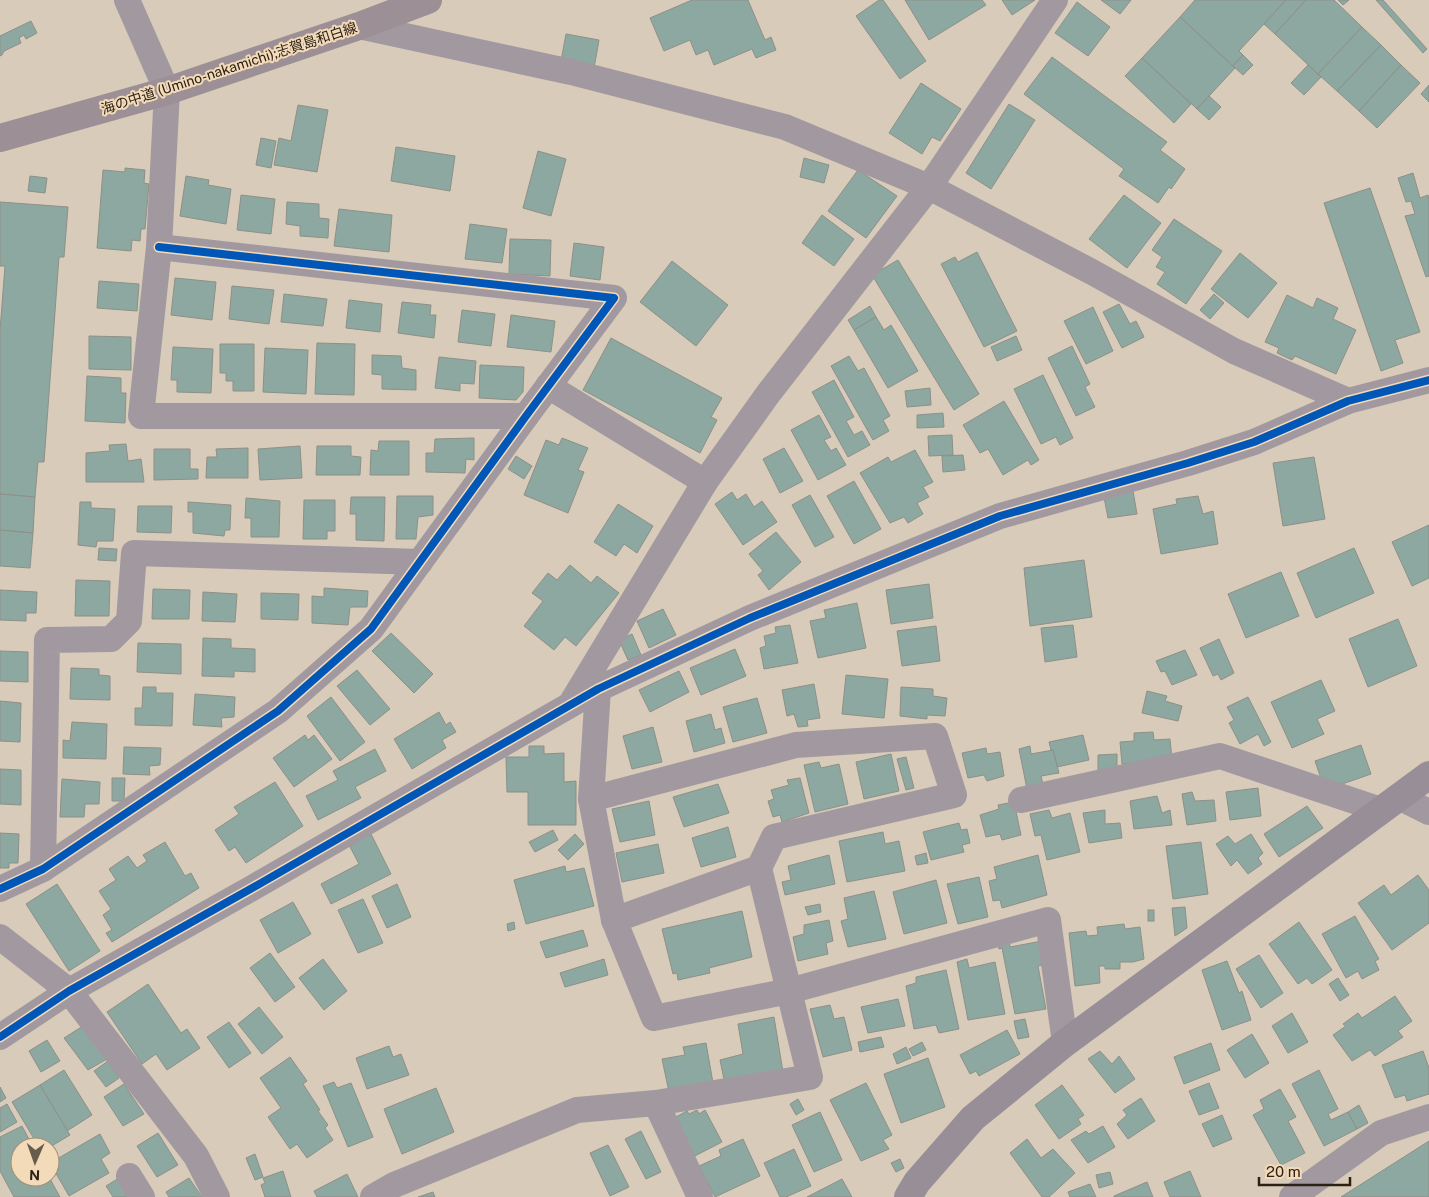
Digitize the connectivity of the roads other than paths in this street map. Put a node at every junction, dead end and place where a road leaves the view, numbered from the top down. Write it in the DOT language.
graph roads {
  1 [pos="127,0"];
  2 [pos="428,0"];
  3 [pos="1055,0"];
  4 [pos="359,26"];
  5 [pos="167,91"];
  6 [pos="0,138"];
  7 [pos="929,187"];
  8 [pos="159,247"];
  9 [pos="1429,380"];
  10 [pos="548,386"];
  11 [pos="1348,402"];
  12 [pos="526,416"];
  13 [pos="706,482"];
  14 [pos="420,562"];
  15 [pos="598,689"];
  16 [pos="571,705"];
  17 [pos="1429,775"];
  18 [pos="591,799"];
  19 [pos="1021,800"];
  20 [pos="1390,803"];
  21 [pos="1429,812"];
  22 [pos="759,868"];
  23 [pos="43,869"];
  24 [pos="0,889"];
  25 [pos="614,920"];
  26 [pos="0,937"];
  27 [pos="69,991"];
  28 [pos="789,991"];
  29 [pos="0,1037"];
  30 [pos="1065,1043"];
  31 [pos="656,1103"];
  32 [pos="1429,1116"];
  33 [pos="217,1197"];
  34 [pos="372,1197"];
  35 [pos="700,1197"];
  36 [pos="908,1197"];
  37 [pos="1292,1197"];
  1 -- 5 [label="street"];
  2 -- 4 [label="main road, 海の中道 (Umino-nakamichi);志賀島和白線"];
  3 -- 7 [label="street"];
  4 -- 5 [label="main road, 海の中道 (Umino-nakamichi);志賀島和白線"];
  4 -- 7 [label="street"];
  5 -- 6 [label="main road, 海の中道 (Umino-nakamichi);志賀島和白線"];
  5 -- 8 [label="street"];
  7 -- 11 [label="street"];
  7 -- 13 [label="street"];
  8 -- 10 [label="street"];
  8 -- 12 [label="street"];
  9 -- 11 [label="street"];
  10 -- 12 [label="street"];
  10 -- 13 [label="street"];
  11 -- 15 [label="street"];
  12 -- 14 [label="street"];
  13 -- 16 [label="street"];
  14 -- 23 [label="street"];
  14 -- 23 [label="street"];
  15 -- 16 [label="street"];
  15 -- 18 [label="street"];
  16 -- 27 [label="street"];
  17 -- 20 [label="street"];
  18 -- 22 [label="street"];
  18 -- 25 [label="street"];
  19 -- 20 [label="street"];
  20 -- 21 [label="street"];
  20 -- 30 [label="street"];
  22 -- 25 [label="street"];
  22 -- 28 [label="street"];
  23 -- 24 [label="street"];
  25 -- 28 [label="street"];
  26 -- 27 [label="street"];
  27 -- 29 [label="street"];
  27 -- 33 [label="street"];
  28 -- 30 [label="street"];
  28 -- 31 [label="street"];
  30 -- 36 [label="street"];
  31 -- 34 [label="street"];
  31 -- 35 [label="street"];
  32 -- 37 [label="street"];
}
